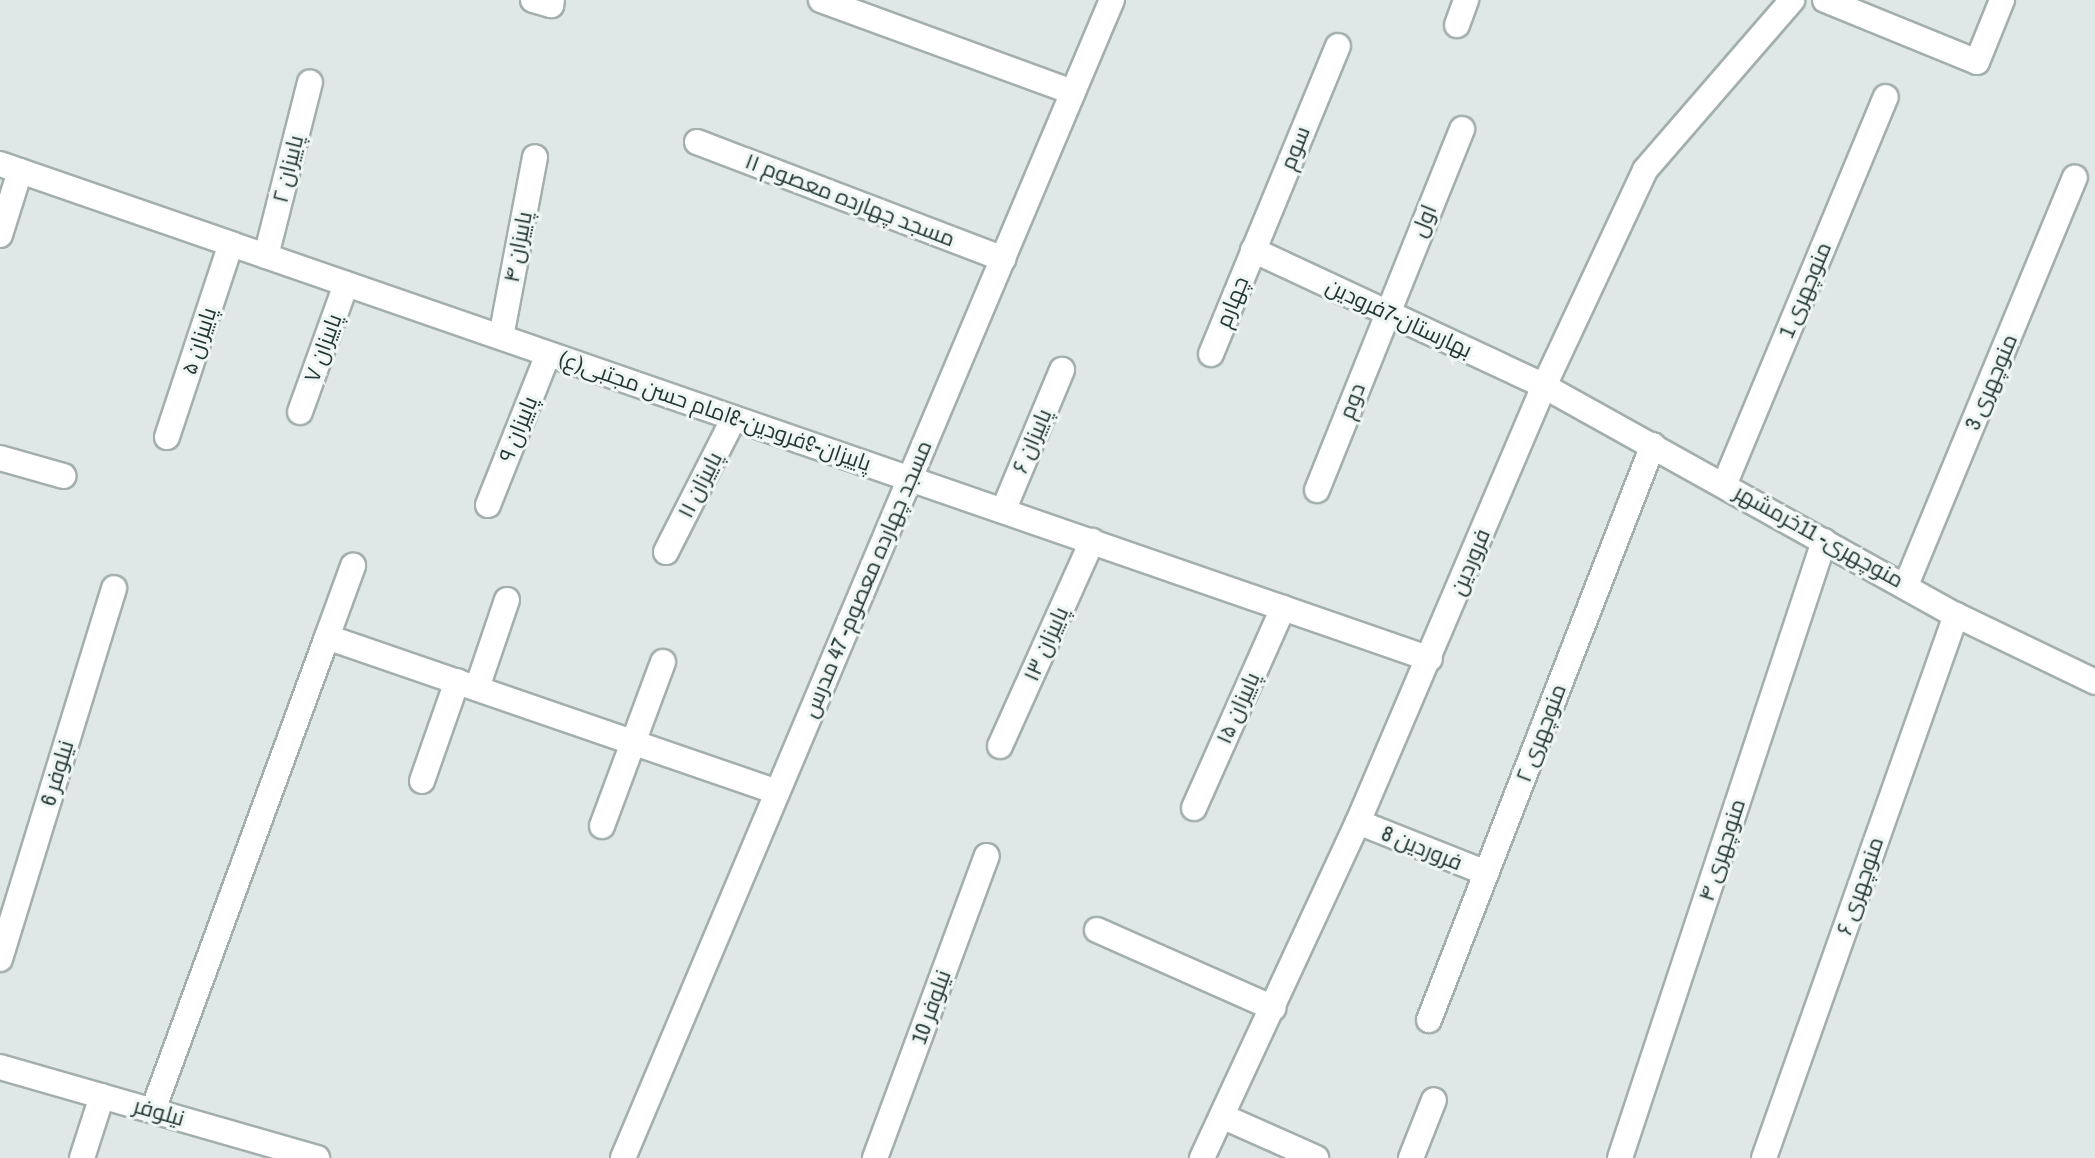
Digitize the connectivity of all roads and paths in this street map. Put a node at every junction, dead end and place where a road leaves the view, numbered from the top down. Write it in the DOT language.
graph roads {
  1 [pos="821,0"];
  2 [pos="1112,0"];
  3 [pos="1466,0"];
  4 [pos="1792,0"];
  5 [pos="1825,0"];
  6 [pos="2002,0"];
  7 [pos="1457,25"];
  8 [pos="1338,46"];
  9 [pos="310,82"];
  10 [pos="1073,92"];
  11 [pos="1886,97"];
  12 [pos="1462,129"];
  13 [pos="697,142"];
  14 [pos="535,157"];
  15 [pos="10,168"];
  16 [pos="2075,178"];
  17 [pos="0,235"];
  18 [pos="231,244"];
  19 [pos="1253,250"];
  20 [pos="266,256"];
  21 [pos="1003,259"];
  22 [pos="346,284"];
  23 [pos="1386,312"];
  24 [pos="501,337"];
  25 [pos="548,354"];
  26 [pos="1211,354"];
  27 [pos="1062,370"];
  28 [pos="1544,386"];
  29 [pos="300,412"];
  30 [pos="734,418"];
  31 [pos="167,437"];
  32 [pos="1653,445"];
  33 [pos="0,458"];
  34 [pos="63,476"];
  35 [pos="910,479"];
  36 [pos="1725,483"];
  37 [pos="1317,490"];
  38 [pos="488,505"];
  39 [pos="1003,511"];
  40 [pos="1092,541"];
  41 [pos="1824,541"];
  42 [pos="666,552"];
  43 [pos="353,566"];
  44 [pos="1906,585"];
  45 [pos="114,588"];
  46 [pos="507,600"];
  47 [pos="1283,608"];
  48 [pos="1956,615"];
  49 [pos="327,637"];
  50 [pos="1430,659"];
  51 [pos="663,662"];
  52 [pos="2095,682"];
  53 [pos="467,684"];
  54 [pos="636,743"];
  55 [pos="1000,746"];
  56 [pos="422,781"];
  57 [pos="777,792"];
  58 [pos="1194,808"];
  59 [pos="1358,822"];
  60 [pos="602,826"];
  61 [pos="987,856"];
  62 [pos="1486,873"];
  63 [pos="1097,930"];
  64 [pos="0,959"];
  65 [pos="1273,1008"];
  66 [pos="1429,1020"];
  67 [pos="0,1067"];
  68 [pos="102,1096"];
  69 [pos="1434,1100"];
  70 [pos="153,1110"];
  71 [pos="1224,1117"];
  72 [pos="302,1156"];
  73 [pos="82,1158"];
  74 [pos="623,1158"];
  75 [pos="875,1158"];
  76 [pos="1202,1158"];
  77 [pos="1316,1158"];
  78 [pos="1411,1158"];
  79 [pos="1620,1158"];
  80 [pos="1764,1158"];
  1 -- 10 [label="street"];
  2 -- 10 [label="street, مسجد چهارده معصوم- 47 مدرس"];
  3 -- 7 [label="street"];
  4 -- 28 [label="street, فروردین"];
  5 -- 6 [label="street"];
  8 -- 19 [label="street, سوم"];
  9 -- 20 [label="street, پاییزان ۲"];
  10 -- 21 [label="street, مسجد چهارده معصوم- 47 مدرس"];
  11 -- 36 [label="street, منوچهری 1"];
  12 -- 23 [label="street, اول"];
  13 -- 21 [label="street, مسجد چهارده معصوم ۱۱"];
  14 -- 24 [label="street, پاییزان ۴"];
  15 -- 17 [label="street"];
  15 -- 18 [label="street, پاییزان-9فرودین-8امام حسن مجتبی(ع)"];
  16 -- 44 [label="street, منوچهری 3"];
  18 -- 20 [label="street, پاییزان-9فرودین-8امام حسن مجتبی(ع)"];
  18 -- 31 [label="street, پاییزان ۵"];
  19 -- 23 [label="street, بهارستان-7فرودین"];
  19 -- 26 [label="street, چهارم"];
  20 -- 22 [label="street, پاییزان-9فرودین-8امام حسن مجتبی(ع)"];
  21 -- 35 [label="street, مسجد چهارده معصوم- 47 مدرس"];
  22 -- 24 [label="street, پاییزان-9فرودین-8امام حسن مجتبی(ع)"];
  22 -- 29 [label="street, پاییزان ۷"];
  23 -- 28 [label="street, بهارستان-7فرودین"];
  23 -- 37 [label="street, دوم"];
  24 -- 25 [label="street, پاییزان-9فرودین-8امام حسن مجتبی(ع)"];
  25 -- 30 [label="street, پاییزان-9فرودین-8امام حسن مجتبی(ع)"];
  25 -- 38 [label="street, پاییزان ۹"];
  27 -- 39 [label="street, پاییزان ۶"];
  28 -- 32 [label="street, منوچهری- 11خرمشهر"];
  28 -- 50 [label="street, فروردین"];
  30 -- 35 [label="street, پاییزان-9فرودین-8امام حسن مجتبی(ع)"];
  30 -- 42 [label="street, پاییزان ۱۱"];
  32 -- 36 [label="street, منوچهری- 11خرمشهر"];
  32 -- 62 [label="street, منوچهری ۲"];
  33 -- 34 [label="street"];
  35 -- 39 [label="street, پاییزان-9فرودین-8امام حسن مجتبی(ع)"];
  35 -- 57 [label="street, مسجد چهارده معصوم- 47 مدرس"];
  36 -- 41 [label="street, منوچهری- 11خرمشهر"];
  39 -- 40 [label="street, پاییزان-9فرودین-8امام حسن مجتبی(ع)"];
  40 -- 47 [label="street, پاییزان-9فرودین-8امام حسن مجتبی(ع)"];
  40 -- 55 [label="street, پاییزان ۱۳"];
  41 -- 44 [label="street, منوچهری- 11خرمشهر"];
  41 -- 79 [label="street, منوچهری ۴"];
  43 -- 49 [label="street"];
  44 -- 48 [label="street, منوچهری- 11خرمشهر"];
  45 -- 64 [label="street, نیلوفر 6"];
  46 -- 53 [label="street"];
  47 -- 50 [label="street, پاییزان-9فرودین-8امام حسن مجتبی(ع)"];
  47 -- 58 [label="street, پاییزان ۱۵"];
  48 -- 52 [label="street, منوچهری- 11خرمشهر"];
  48 -- 80 [label="street, منوچهری ۶"];
  49 -- 53 [label="street"];
  49 -- 70 [label="street"];
  50 -- 59 [label="street, فروردین"];
  51 -- 54 [label="street"];
  53 -- 54 [label="street"];
  53 -- 56 [label="street"];
  54 -- 57 [label="street"];
  54 -- 60 [label="street"];
  57 -- 74 [label="street, مسجد چهارده معصوم- 47 مدرس"];
  59 -- 62 [label="street, 8 فروردین"];
  59 -- 65 [label="street, فروردین"];
  61 -- 75 [label="street, نیلوفر 10"];
  62 -- 66 [label="street, منوچهری ۲"];
  63 -- 65 [label="street"];
  65 -- 71 [label="street, فروردین"];
  67 -- 68 [label="street, نیلوفر"];
  68 -- 70 [label="street, نیلوفر"];
  68 -- 73 [label="street"];
  69 -- 78 [label="street"];
  70 -- 72 [label="street, نیلوفر"];
  71 -- 76 [label="street, فروردین"];
  71 -- 77 [label="street"];
}
